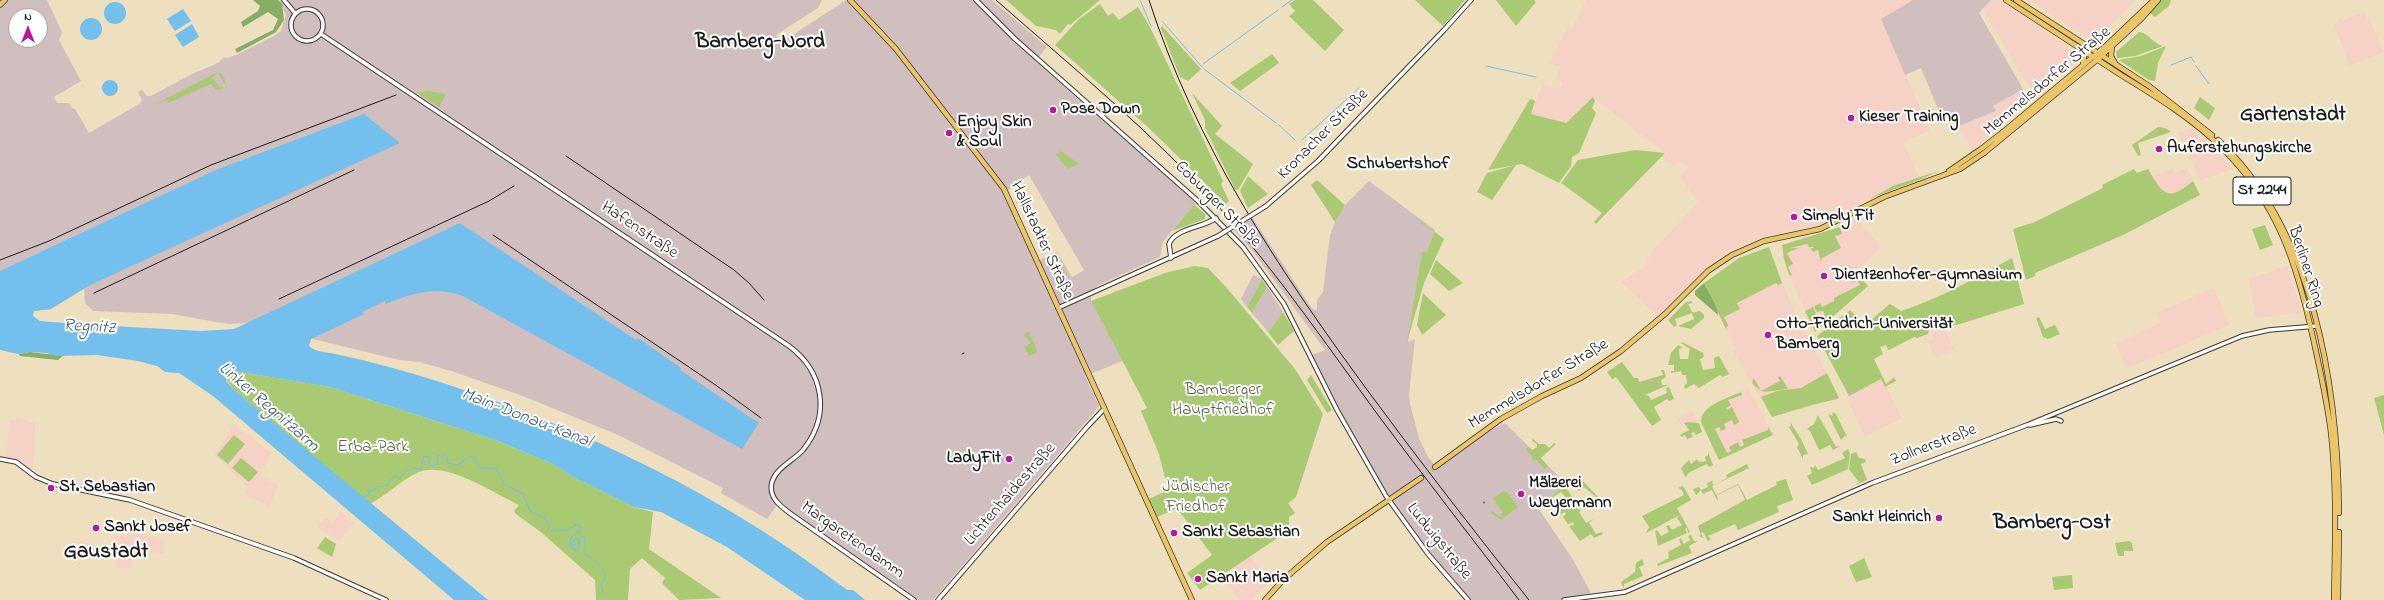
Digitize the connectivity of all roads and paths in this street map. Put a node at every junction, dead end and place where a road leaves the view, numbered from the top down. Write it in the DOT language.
graph roads {
  1 [pos="5,0"];
  2 [pos="284,0"];
  3 [pos="850,0"];
  4 [pos="976,0"];
  5 [pos="1471,0"];
  6 [pos="2006,0"];
  7 [pos="2016,0"];
  8 [pos="2154,0"];
  9 [pos="2158,0"];
  10 [pos="0,5"];
  11 [pos="295,13"];
  12 [pos="321,34"];
  13 [pos="2112,46"];
  14 [pos="2081,48"];
  15 [pos="2100,54"];
  16 [pos="2093,56"];
  17 [pos="2098,59"];
  18 [pos="2115,64"];
  19 [pos="2082,65"];
  20 [pos="1947,172"];
  21 [pos="1216,218"];
  22 [pos="1171,258"];
  23 [pos="1058,308"];
  24 [pos="2316,326"];
  25 [pos="2310,327"];
  26 [pos="1104,409"];
  27 [pos="2061,421"];
  28 [pos="2027,425"];
  29 [pos="0,459"];
  30 [pos="1436,467"];
  31 [pos="1421,478"];
  32 [pos="1388,500"];
  33 [pos="776,502"];
  34 [pos="386,600"];
  35 [pos="914,600"];
  36 [pos="938,600"];
  37 [pos="1192,600"];
  38 [pos="1265,600"];
  39 [pos="1468,600"];
  40 [pos="1564,600"];
  41 [pos="2334,600"];
  42 [pos="2338,600"];
  1 -- 10 [label="main road"];
  2 -- 11 [label="street"];
  3 -- 23 [label="main road, Hallstadter Straße"];
  4 -- 21 [label="street, Coburger Straße"];
  5 -- 22 [label="street, Kronacher Straße, bridge"];
  6 -- 14 [label="main road, Berliner Ring / St 2244"];
  7 -- 15 [label="main road, Berliner Ring / St 2244"];
  8 -- 15 [label="main road, Memmelsdorfer Straße"];
  9 -- 13 [label="main road, Memmelsdorfer Straße"];
  11 -- 12 [label="street"];
  11 -- 12 [label="street"];
  12 -- 33 [label="street, Hafenstraße"];
  13 -- 15 [label="main road, Memmelsdorfer Straße"];
  13 -- 18 [label="main road"];
  14 -- 16 [label="main road, Berliner Ring / St 2244"];
  14 -- 19 [label="main road"];
  15 -- 16 [label="main road, Memmelsdorfer Straße"];
  15 -- 17 [label="main road, Memmelsdorfer Straße"];
  15 -- 18 [label="main road, Berliner Ring / St 2244"];
  16 -- 17 [label="main road, Berliner Ring / St 2244"];
  16 -- 19 [label="main road, Memmelsdorfer Straße"];
  17 -- 20 [label="main road, Memmelsdorfer Straße"];
  17 -- 25 [label="main road, Berliner Ring / St 2244"];
  18 -- 24 [label="main road, Berliner Ring / St 2244"];
  19 -- 20 [label="main road, Memmelsdorfer Straße"];
  20 -- 30 [label="main road, Memmelsdorfer Straße"];
  21 -- 22 [label="street"];
  21 -- 32 [label="street, Coburger Straße"];
  22 -- 23 [label="street, Kronacher Straße"];
  23 -- 26 [label="main road, Hallstadter Straße"];
  24 -- 25 [label="street, Zollnerstraße"];
  24 -- 42 [label="main road, Berliner Ring / St 2244"];
  25 -- 28 [label="street, Zollnerstraße"];
  25 -- 41 [label="main road, Berliner Ring / St 2244"];
  26 -- 36 [label="street, Lichtenhaidestraße"];
  26 -- 37 [label="main road, Hallstadter Straße"];
  27 -- 28 [label="street"];
  28 -- 40 [label="street, Zollnerstraße"];
  29 -- 34 [label="street"];
  31 -- 32 [label="main road"];
  32 -- 38 [label="main road"];
  32 -- 39 [label="street, Ludwigstraße"];
  33 -- 35 [label="street, Margaretendamm"];
}
